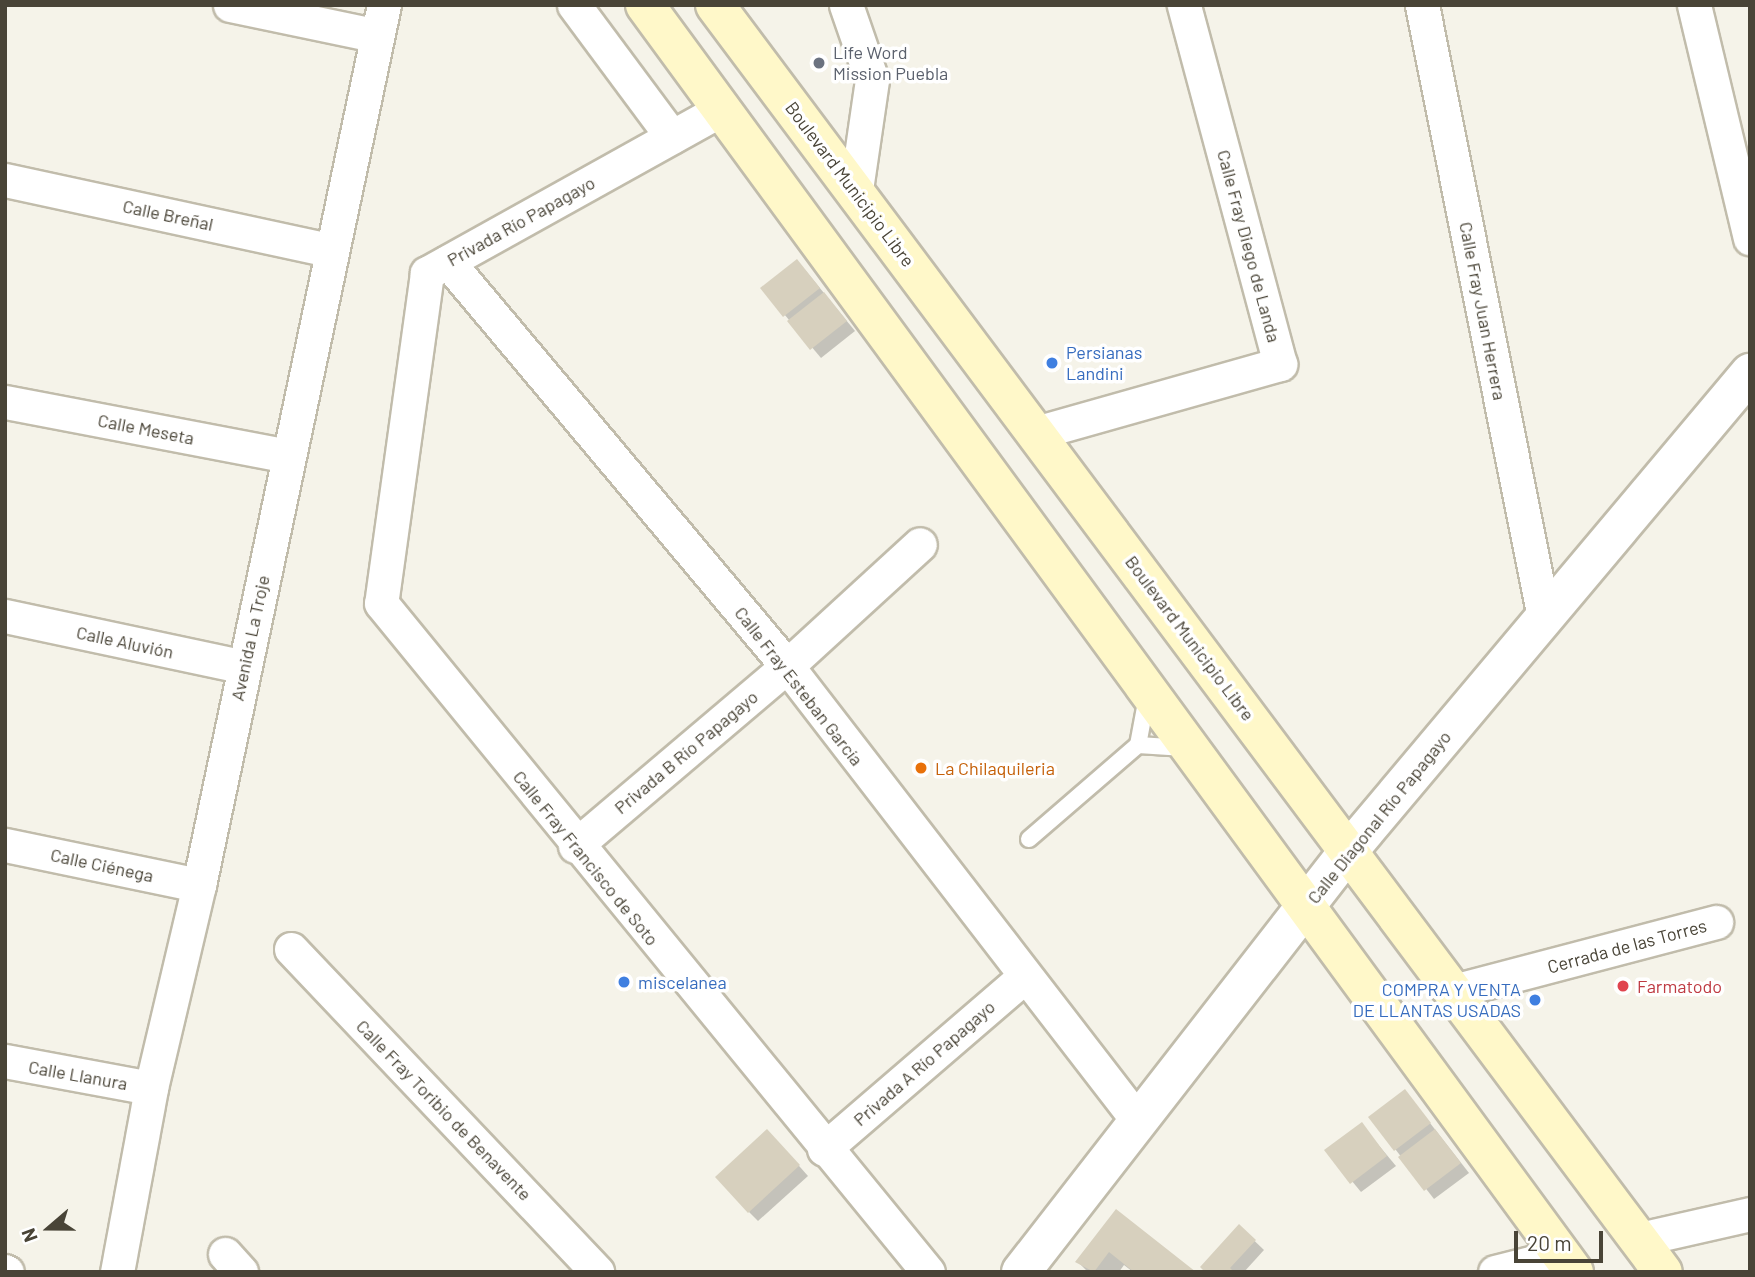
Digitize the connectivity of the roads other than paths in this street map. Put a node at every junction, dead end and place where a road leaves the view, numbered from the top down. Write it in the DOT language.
graph roads {
  1 [pos="230,5"];
  2 [pos="574,5"];
  3 [pos="645,5"];
  4 [pos="715,5"];
  5 [pos="846,5"];
  6 [pos="1184,5"];
  7 [pos="1422,5"];
  8 [pos="1694,5"];
  9 [pos="379,20"];
  10 [pos="722,109"];
  11 [pos="672,137"];
  12 [pos="5,180"];
  13 [pos="856,190"];
  14 [pos="1750,238"];
  15 [pos="330,250"];
  16 [pos="448,262"];
  17 [pos="1750,373"];
  18 [pos="5,402"];
  19 [pos="1036,433"];
  20 [pos="288,456"];
  21 [pos="920,544"];
  22 [pos="381,603"];
  23 [pos="5,616"];
  24 [pos="1544,618"];
  25 [pos="787,666"];
  26 [pos="244,667"];
  27 [pos="1149,688"];
  28 [pos="1138,745"];
  29 [pos="1193,749"];
  30 [pos="1029,839"];
  31 [pos="5,845"];
  32 [pos="575,846"];
  33 [pos="1350,849"];
  34 [pos="199,885"];
  35 [pos="1307,905"];
  36 [pos="1716,922"];
  37 [pos="291,949"];
  38 [pos="1024,977"];
  39 [pos="1457,990"];
  40 [pos="5,1061"];
  41 [pos="151,1088"];
  42 [pos="1138,1121"];
  43 [pos="824,1149"];
  44 [pos="1750,1214"];
  45 [pos="1640,1240"];
  46 [pos="1568,1264"];
  47 [pos="117,1272"];
  48 [pos="597,1272"];
  49 [pos="928,1272"];
  50 [pos="1021,1272"];
  51 [pos="1495,1272"];
  52 [pos="1663,1272"];
  1 -- 9 [label="street"];
  2 -- 11 [label="street"];
  3 -- 10 [label="main road"];
  4 -- 13 [label="main road, Boulevard Municipio Libre"];
  5 -- 13 [label="street"];
  6 -- 19 [label="street, Calle Fray Diego de Landa"];
  7 -- 24 [label="street, Calle Fray Juan Herrera"];
  8 -- 14 [label="street"];
  9 -- 15 [label="street, Avenida La Troje"];
  10 -- 11 [label="street, Privada Río Papagayo"];
  10 -- 27 [label="main road"];
  11 -- 16 [label="street, Privada Río Papagayo"];
  12 -- 15 [label="street, Calle Breñal"];
  13 -- 19 [label="main road, Boulevard Municipio Libre"];
  15 -- 20 [label="street, Avenida La Troje"];
  16 -- 22 [label="street, Privada Río Papagayo"];
  16 -- 25 [label="street, Calle Fray Esteban García"];
  17 -- 24 [label="street, Calle Diagonal Río Papagayo"];
  18 -- 20 [label="street, Calle Meseta"];
  19 -- 33 [label="main road, Boulevard Municipio Libre"];
  20 -- 26 [label="street, Avenida La Troje"];
  21 -- 25 [label="street, Privada B Río Papagayo"];
  22 -- 32 [label="street, Calle Fray Francisco de Soto"];
  23 -- 26 [label="street, Calle Aluvión"];
  24 -- 33 [label="street, Calle Diagonal Río Papagayo"];
  25 -- 32 [label="street, Privada B Río Papagayo"];
  25 -- 38 [label="street, Calle Fray Esteban García"];
  26 -- 34 [label="street, Avenida La Troje"];
  27 -- 28 [label="lane"];
  27 -- 29 [label="main road"];
  28 -- 29 [label="lane"];
  28 -- 30 [label="lane"];
  29 -- 35 [label="main road"];
  31 -- 34 [label="street, Calle Ciénega"];
  32 -- 43 [label="street, Calle Fray Francisco de Soto"];
  33 -- 35 [label="street, Calle Diagonal Río Papagayo"];
  33 -- 39 [label="main road, Boulevard Municipio Libre"];
  34 -- 41 [label="street, Avenida La Troje"];
  35 -- 42 [label="street, Calle Diagonal Río Papagayo"];
  35 -- 46 [label="main road"];
  36 -- 39 [label="street, Cerrada de las Torres"];
  37 -- 48 [label="street, Calle Fray Toribio de Benavente"];
  38 -- 42 [label="street, Calle Fray Esteban García"];
  38 -- 43 [label="street, Privada A Río Papagayo"];
  39 -- 45 [label="main road, Boulevard Municipio Libre"];
  40 -- 41 [label="street, Calle Llanura"];
  41 -- 47 [label="street, Avenida La Troje"];
  42 -- 50 [label="street, Calle Diagonal Río Papagayo"];
  43 -- 49 [label="street, Calle Fray Francisco de Soto"];
  44 -- 45 [label="street"];
  45 -- 52 [label="main road, Boulevard Municipio Libre"];
  46 -- 51 [label="street"];
}
